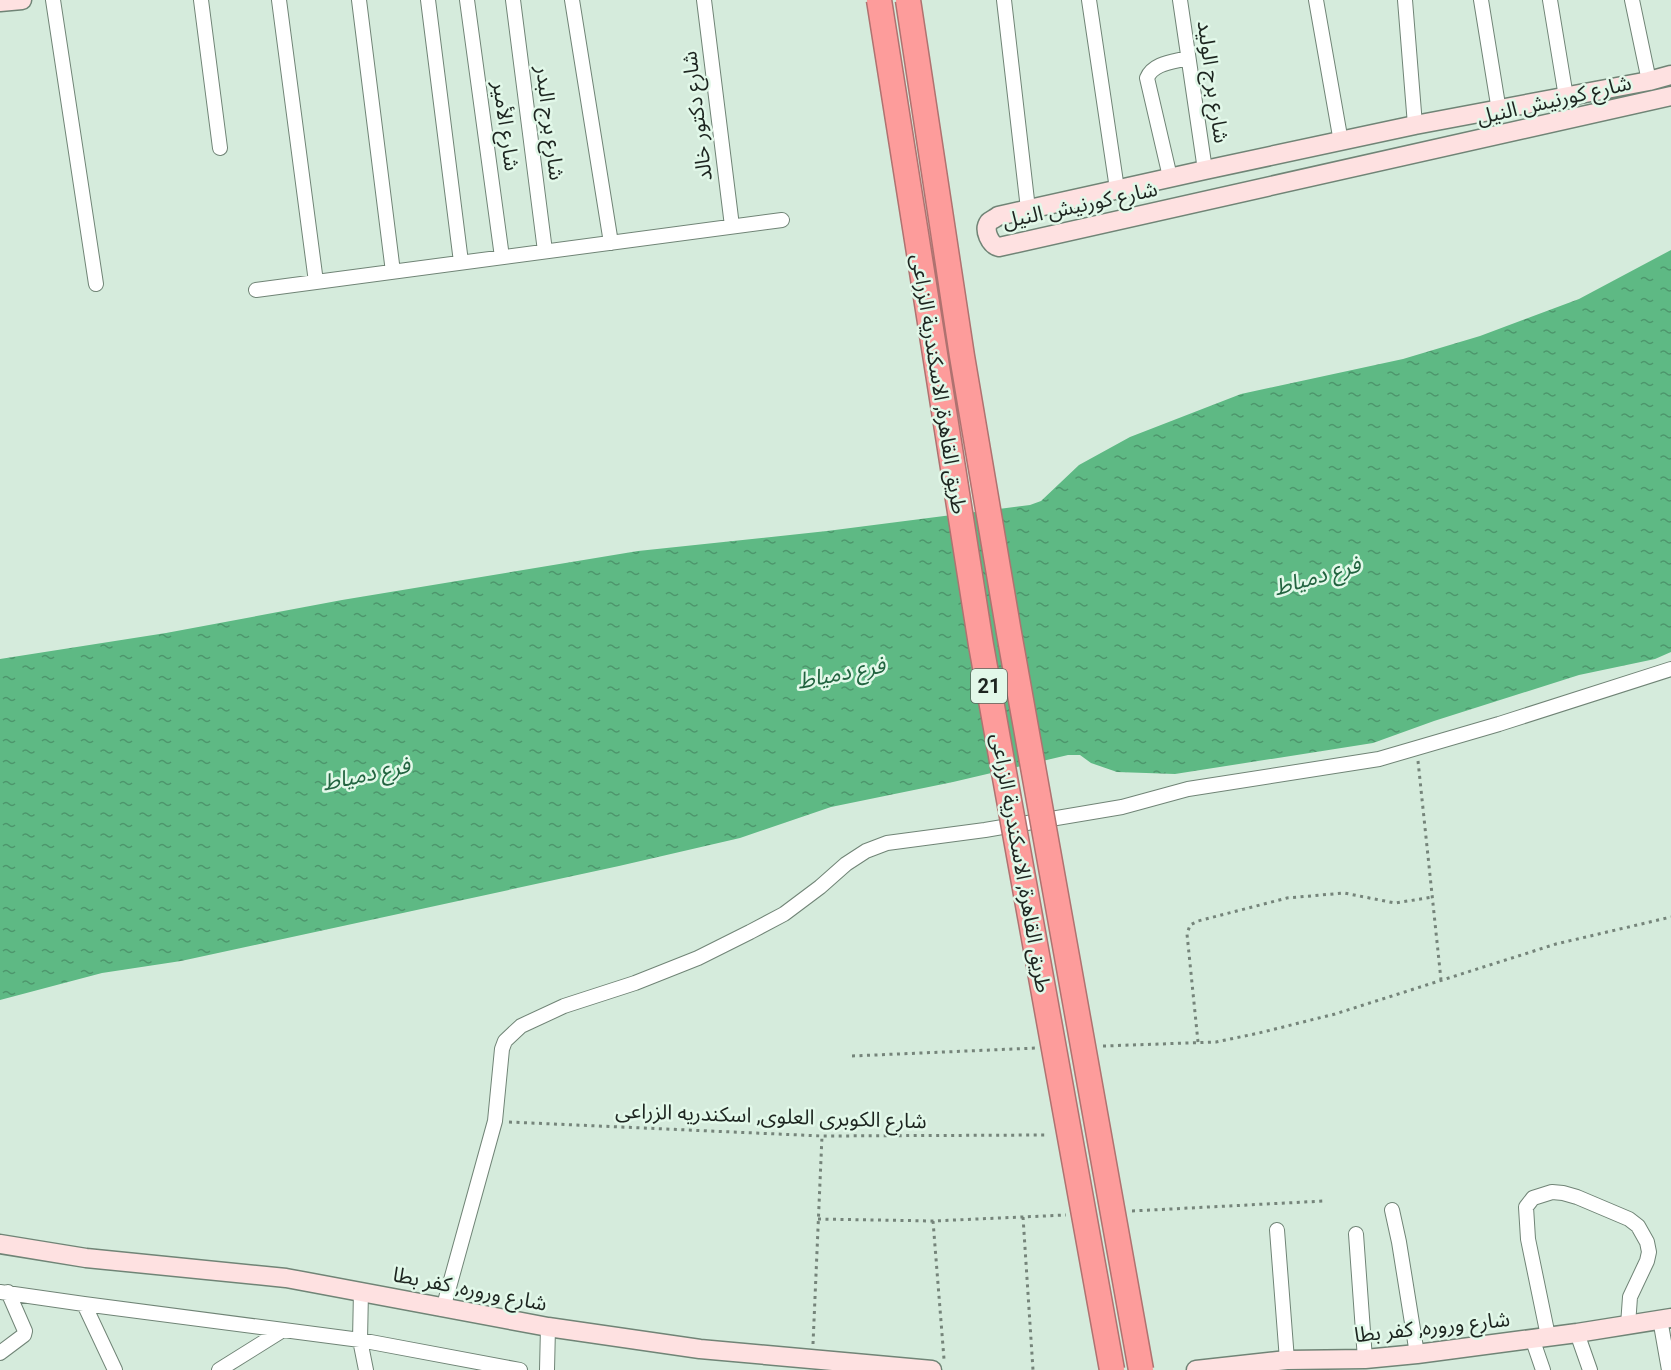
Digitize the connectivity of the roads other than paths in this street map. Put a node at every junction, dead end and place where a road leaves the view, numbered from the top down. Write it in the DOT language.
graph roads {
  1 [pos="22,0"];
  2 [pos="53,0"];
  3 [pos="201,0"];
  4 [pos="279,0"];
  5 [pos="359,0"];
  6 [pos="428,0"];
  7 [pos="467,0"];
  8 [pos="513,0"];
  9 [pos="572,0"];
  10 [pos="705,0"];
  11 [pos="879,0"];
  12 [pos="908,0"];
  13 [pos="1004,0"];
  14 [pos="1089,0"];
  15 [pos="1180,0"];
  16 [pos="1316,0"];
  17 [pos="1405,0"];
  18 [pos="1481,0"];
  19 [pos="1550,0"];
  20 [pos="1632,0"];
  21 [pos="0,2"];
  22 [pos="1188,58"];
  23 [pos="1671,75"];
  24 [pos="1648,81"];
  25 [pos="1671,96"];
  26 [pos="1566,97"];
  27 [pos="1499,111"];
  28 [pos="1420,125"];
  29 [pos="1341,142"];
  30 [pos="220,148"];
  31 [pos="1434,149"];
  32 [pos="1205,170"];
  33 [pos="1170,177"];
  34 [pos="1117,189"];
  35 [pos="1028,210"];
  36 [pos="782,220"];
  37 [pos="732,226"];
  38 [pos="611,243"];
  39 [pos="546,251"];
  40 [pos="502,257"];
  41 [pos="461,262"];
  42 [pos="393,272"];
  43 [pos="316,282"];
  44 [pos="96,284"];
  45 [pos="256,290"];
  46 [pos="1671,669"];
  47 [pos="1392,1210"];
  48 [pos="1277,1230"];
  49 [pos="1356,1234"];
  50 [pos="0,1244"];
  51 [pos="361,1291"];
  52 [pos="4,1292"];
  53 [pos="84,1305"];
  54 [pos="443,1309"];
  55 [pos="1666,1319"];
  56 [pos="1628,1325"];
  57 [pos="548,1327"];
  58 [pos="283,1330"];
  59 [pos="1577,1333"];
  60 [pos="1540,1337"];
  61 [pos="360,1340"];
  62 [pos="0,1353"];
  63 [pos="1417,1354"];
  64 [pos="1365,1359"];
  65 [pos="1287,1360"];
  66 [pos="476,1366"];
  67 [pos="115,1370"];
  68 [pos="219,1370"];
  69 [pos="367,1370"];
  70 [pos="520,1370"];
  71 [pos="547,1370"];
  72 [pos="932,1370"];
  73 [pos="1112,1370"];
  74 [pos="1141,1370"];
  75 [pos="1196,1370"];
  76 [pos="1543,1370"];
  77 [pos="1590,1370"];
  78 [pos="1669,1370"];
  1 -- 21 [label="main road"];
  2 -- 44 [label="street"];
  3 -- 30 [label="street"];
  4 -- 43 [label="street"];
  5 -- 42 [label="street"];
  6 -- 41 [label="street"];
  7 -- 40 [label="street, شارع الأمير"];
  8 -- 39 [label="street, شارع برج البدر"];
  9 -- 38 [label="street"];
  10 -- 37 [label="street, شارع دكتور خالد"];
  11 -- 73 [label="highway, طريق القاهرة, الاسكندرية الزراعى / 21, bridge"];
  12 -- 74 [label="highway, طريق القاهرة, الاسكندرية الزراعى / 21, bridge"];
  13 -- 35 [label="street"];
  14 -- 34 [label="street"];
  15 -- 22 [label="street, شارع برج الوليد"];
  16 -- 29 [label="street"];
  17 -- 28 [label="street"];
  18 -- 27 [label="street"];
  19 -- 26 [label="street"];
  20 -- 24 [label="street"];
  22 -- 32 [label="street, شارع برج الوليد"];
  22 -- 33 [label="street"];
  23 -- 24 [label="main road, شارع كورنيش النيل"];
  24 -- 26 [label="main road, شارع كورنيش النيل"];
  25 -- 31 [label="main road, شارع كورنيش النيل"];
  26 -- 27 [label="main road, شارع كورنيش النيل"];
  27 -- 28 [label="main road, شارع كورنيش النيل"];
  28 -- 29 [label="main road, شارع كورنيش النيل"];
  28 -- 31 [label="main road"];
  29 -- 32 [label="main road, شارع كورنيش النيل"];
  31 -- 35 [label="main road, شارع كورنيش النيل"];
  32 -- 33 [label="main road, شارع كورنيش النيل"];
  33 -- 34 [label="main road, شارع كورنيش النيل"];
  34 -- 35 [label="main road, شارع كورنيش النيل"];
  36 -- 37 [label="street"];
  37 -- 38 [label="street"];
  38 -- 39 [label="street"];
  39 -- 40 [label="street"];
  40 -- 41 [label="street"];
  41 -- 42 [label="street"];
  42 -- 43 [label="street"];
  43 -- 45 [label="street"];
  46 -- 54 [label="street"];
  47 -- 63 [label="street"];
  48 -- 65 [label="street"];
  49 -- 64 [label="street"];
  50 -- 51 [label="main road, شارع وروره, كفر بطا"];
  51 -- 54 [label="main road, شارع وروره, كفر بطا"];
  51 -- 61 [label="street"];
  52 -- 53 [label="street"];
  52 -- 62 [label="street"];
  53 -- 58 [label="street"];
  53 -- 67 [label="street"];
  54 -- 57 [label="main road, شارع وروره, كفر بطا"];
  55 -- 56 [label="main road, شارع وروره, كفر بطا"];
  55 -- 78 [label="street"];
  56 -- 59 [label="main road, شارع وروره, كفر بطا"];
  56 -- 60 [label="street"];
  57 -- 71 [label="street"];
  57 -- 72 [label="main road, شارع وروره, كفر بطا"];
  58 -- 61 [label="street"];
  58 -- 68 [label="street"];
  59 -- 60 [label="main road, شارع وروره, كفر بطا"];
  59 -- 77 [label="street"];
  60 -- 63 [label="main road, شارع وروره, كفر بطا"];
  60 -- 76 [label="street"];
  61 -- 66 [label="street"];
  61 -- 69 [label="street"];
  63 -- 64 [label="main road, شارع وروره, كفر بطا"];
  64 -- 65 [label="main road, شارع وروره, كفر بطا"];
  65 -- 75 [label="main road, شارع وروره, كفر بطا"];
  66 -- 70 [label="street"];
}
